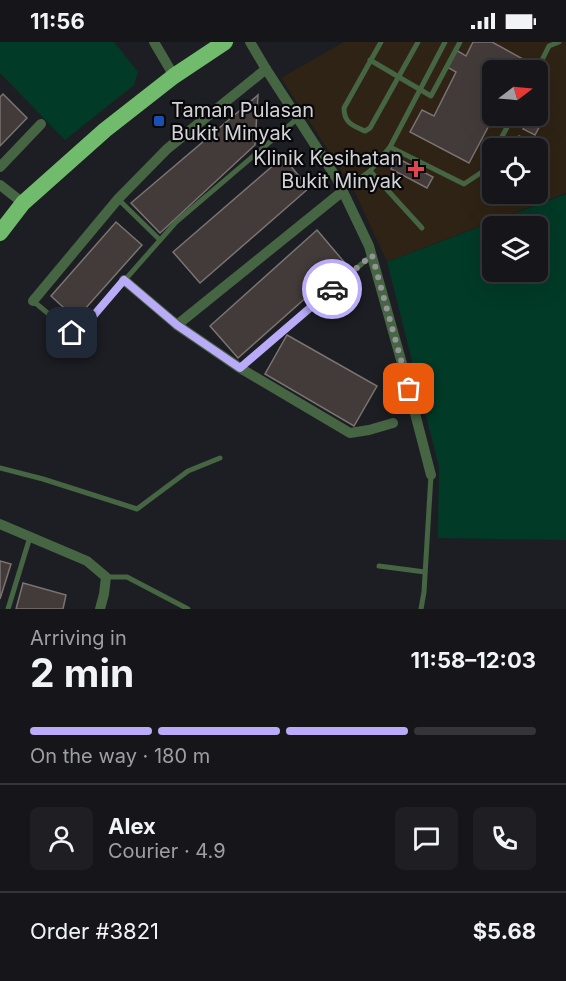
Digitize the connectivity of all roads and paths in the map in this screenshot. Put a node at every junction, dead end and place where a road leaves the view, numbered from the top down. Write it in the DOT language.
graph roads {
  1 [pos="154,42"];
  2 [pos="225,42"];
  3 [pos="250,42"];
  4 [pos="381,42"];
  5 [pos="418,42"];
  6 [pos="445,42"];
  7 [pos="460,42"];
  8 [pos="542,42"];
  9 [pos="559,42"];
  10 [pos="549,46"];
  11 [pos="370,60"];
  12 [pos="542,60"];
  13 [pos="266,69"];
  14 [pos="174,76"];
  15 [pos="399,77"];
  16 [pos="420,89"];
  17 [pos="298,118"];
  18 [pos="41,124"];
  19 [pos="390,147"];
  20 [pos="0,167"];
  21 [pos="370,171"];
  22 [pos="482,172"];
  23 [pos="0,185"];
  24 [pos="343,191"];
  25 [pos="118,199"];
  26 [pos="23,203"];
  27 [pos="422,228"];
  28 [pos="0,232"];
  29 [pos="160,240"];
  30 [pos="372,255"];
  31 [pos="124,280"];
  32 [pos="33,301"];
  33 [pos="177,325"];
  34 [pos="240,368"];
  35 [pos="393,423"];
  36 [pos="220,458"];
  37 [pos="0,468"];
  38 [pos="431,475"];
  39 [pos="0,524"];
  40 [pos="30,537"];
  41 [pos="379,566"];
  42 [pos="425,572"];
  43 [pos="106,577"];
  44 [pos="8,609"];
  45 [pos="100,609"];
  46 [pos="188,609"];
  47 [pos="421,609"];
  1 -- 14 [label="street"];
  2 -- 14 [label="highway"];
  3 -- 13 [label="street"];
  4 -- 11 [label="lane"];
  5 -- 15 [label="lane"];
  6 -- 16 [label="lane"];
  7 -- 16 [label="lane"];
  8 -- 10 [label="lane"];
  9 -- 10 [label="lane"];
  10 -- 12 [label="lane"];
  11 -- 15 [label="lane"];
  11 -- 15 [label="lane"];
  13 -- 17 [label="street"];
  13 -- 25 [label="street"];
  14 -- 26 [label="highway"];
  15 -- 16 [label="lane"];
  16 -- 19 [label="lane"];
  17 -- 24 [label="street"];
  17 -- 29 [label="lane"];
  18 -- 20 [label="street"];
  19 -- 21 [label="lane"];
  19 -- 22 [label="lane"];
  21 -- 24 [label="lane"];
  21 -- 27 [label="lane"];
  23 -- 26 [label="street"];
  24 -- 30 [label="street"];
  24 -- 33 [label="street"];
  25 -- 29 [label="lane"];
  25 -- 32 [label="street"];
  26 -- 28 [label="highway"];
  29 -- 31 [label="lane"];
  30 -- 34 [label="lane"];
  30 -- 38 [label="street"];
  31 -- 32 [label="lane"];
  31 -- 33 [label="street"];
  33 -- 34 [label="street"];
  34 -- 35 [label="street"];
  36 -- 37 [label="lane"];
  38 -- 42 [label="lane"];
  39 -- 40 [label="street"];
  40 -- 43 [label="street"];
  40 -- 44 [label="lane"];
  41 -- 42 [label="lane"];
  42 -- 47 [label="lane"];
  43 -- 45 [label="street"];
  43 -- 46 [label="lane"];
}
